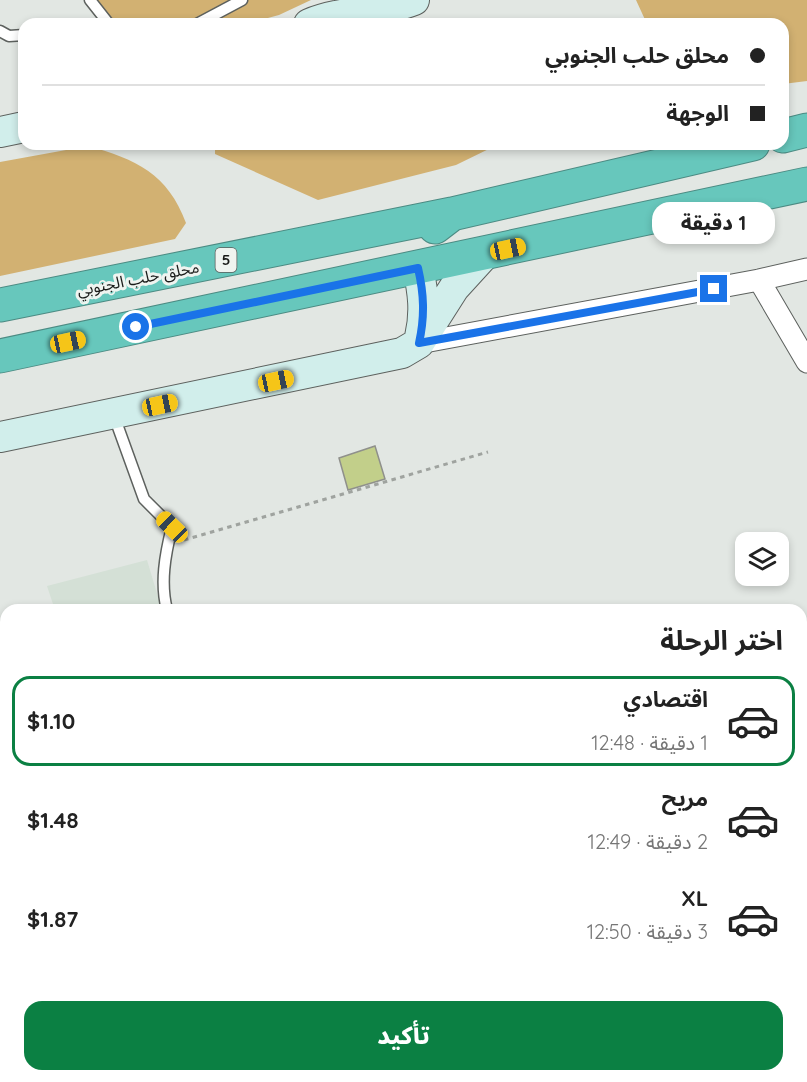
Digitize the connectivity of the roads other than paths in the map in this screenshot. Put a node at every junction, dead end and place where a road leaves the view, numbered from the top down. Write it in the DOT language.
graph roads {
  1 [pos="90,0"];
  2 [pos="242,0"];
  3 [pos="414,0"];
  4 [pos="104,18"];
  5 [pos="208,18"];
  6 [pos="324,18"];
  7 [pos="0,32"];
  8 [pos="18,35"];
  9 [pos="18,128"];
  10 [pos="807,130"];
  11 [pos="0,132"];
  12 [pos="789,134"];
  13 [pos="727,150"];
  14 [pos="807,184"];
  15 [pos="452,214"];
  16 [pos="485,254"];
  17 [pos="418,268"];
  18 [pos="807,269"];
  19 [pos="759,280"];
  20 [pos="0,306"];
  21 [pos="419,343"];
  22 [pos="0,356"];
  23 [pos="807,362"];
  24 [pos="114,415"];
  25 [pos="0,437"];
  26 [pos="166,604"];
  1 -- 4 [label="lane"];
  2 -- 5 [label="lane"];
  3 -- 6 [label="street"];
  7 -- 8 [label="lane"];
  9 -- 11 [label="street"];
  10 -- 12 [label="highway"];
  13 -- 15 [label="highway, 5"];
  14 -- 16 [label="highway"];
  15 -- 17 [label="highway"];
  15 -- 20 [label="highway, محلق حلب الجنوبي / 5"];
  16 -- 17 [label="highway"];
  16 -- 21 [label="street"];
  17 -- 21 [label="street"];
  17 -- 22 [label="highway"];
  18 -- 19 [label="street"];
  19 -- 21 [label="street"];
  19 -- 23 [label="street"];
  21 -- 24 [label="street"];
  24 -- 25 [label="street"];
  24 -- 26 [label="lane"];
}
